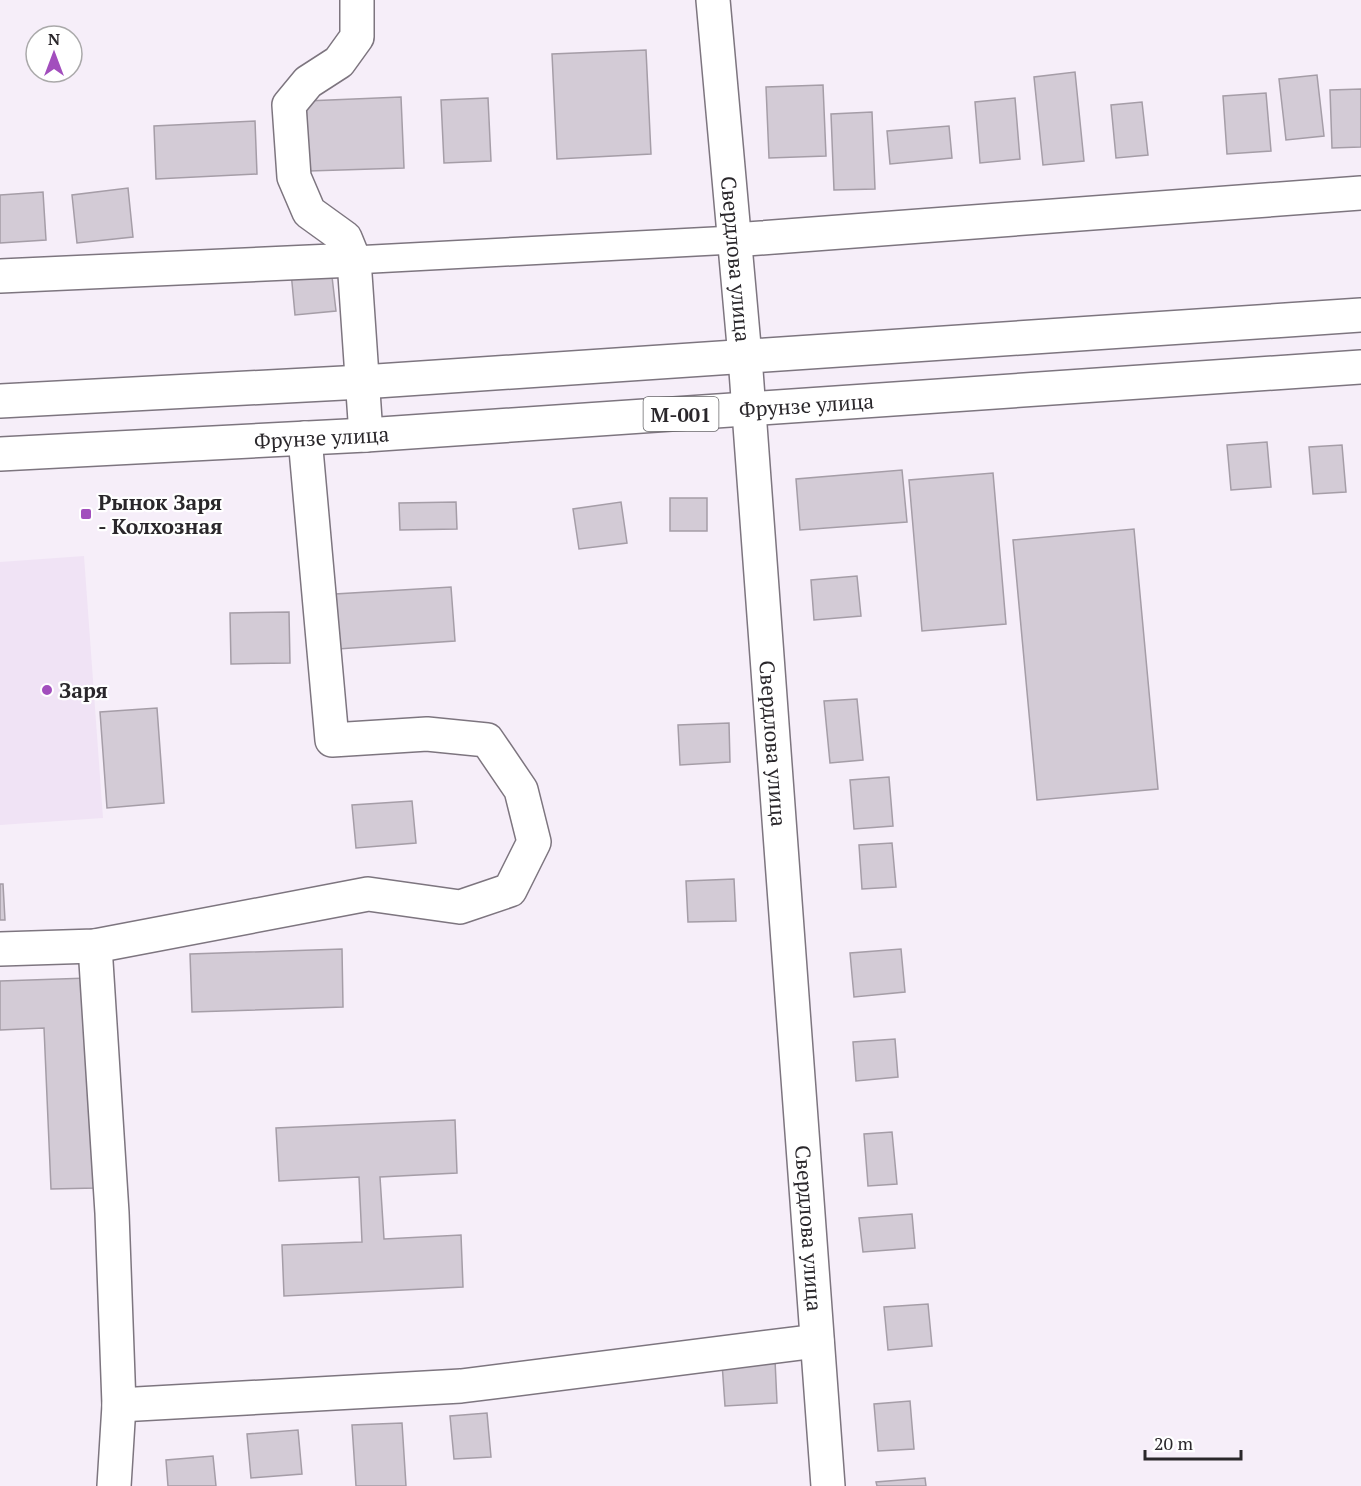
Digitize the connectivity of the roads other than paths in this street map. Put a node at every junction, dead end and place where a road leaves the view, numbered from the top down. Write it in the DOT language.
graph roads {
  1 [pos="357,0"];
  2 [pos="713,0"];
  3 [pos="1361,194"];
  4 [pos="733,240"];
  5 [pos="354,260"];
  6 [pos="0,276"];
  7 [pos="1361,315"];
  8 [pos="745,357"];
  9 [pos="1361,368"];
  10 [pos="363,382"];
  11 [pos="0,401"];
  12 [pos="748,409"];
  13 [pos="366,435"];
  14 [pos="305,438"];
  15 [pos="0,454"];
  16 [pos="95,946"];
  17 [pos="0,949"];
  18 [pos="817,1341"];
  19 [pos="119,1405"];
  20 [pos="114,1486"];
  21 [pos="828,1486"];
  1 -- 5 [label="street"];
  2 -- 4 [label="street, Свердлова улица"];
  3 -- 4 [label="street"];
  4 -- 5 [label="street"];
  4 -- 8 [label="street, Свердлова улица"];
  5 -- 6 [label="street"];
  5 -- 10 [label="street"];
  7 -- 8 [label="street"];
  8 -- 10 [label="street"];
  8 -- 12 [label="street, Свердлова улица"];
  9 -- 12 [label="street, Фрунзе улица / M-001"];
  10 -- 11 [label="street"];
  10 -- 13 [label="street"];
  12 -- 13 [label="street, Фрунзе улица / M-001"];
  12 -- 18 [label="street, Свердлова улица"];
  13 -- 14 [label="street, Фрунзе улица / M-001"];
  14 -- 15 [label="street, Фрунзе улица / M-001"];
  14 -- 16 [label="street"];
  16 -- 17 [label="street"];
  16 -- 19 [label="street"];
  18 -- 19 [label="street"];
  18 -- 21 [label="street, Свердлова улица"];
  19 -- 20 [label="street"];
}
